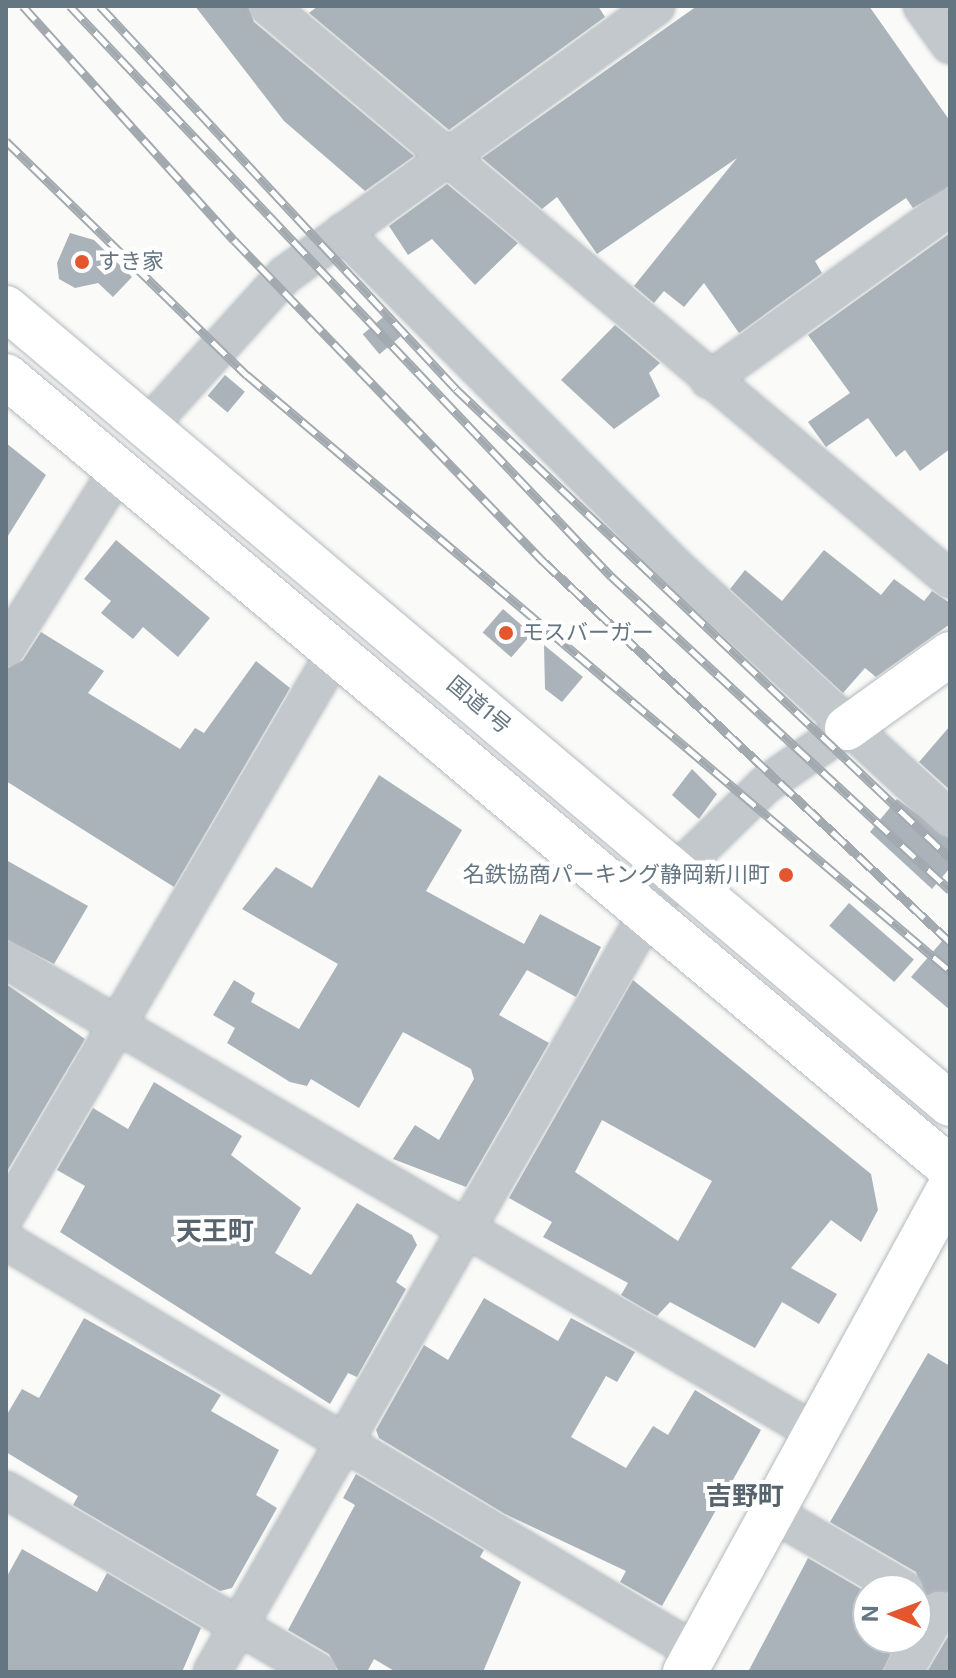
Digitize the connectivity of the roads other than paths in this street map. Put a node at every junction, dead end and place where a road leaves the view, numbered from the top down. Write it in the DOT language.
graph roads {
  1 [pos="268,6"];
  2 [pos="922,6"];
  3 [pos="649,8"];
  4 [pos="950,45"];
  5 [pos="448,156"];
  6 [pos="950,207"];
  7 [pos="343,232"];
  8 [pos="6,308"];
  9 [pos="6,376"];
  10 [pos="709,380"];
  11 [pos="147,427"];
  12 [pos="118,470"];
  13 [pos="950,579"];
  14 [pos="6,648"];
  15 [pos="950,654"];
  16 [pos="333,656"];
  17 [pos="847,728"];
  18 [pos="950,819"];
  19 [pos="677,871"];
  20 [pos="645,918"];
  21 [pos="6,960"];
  22 [pos="118,1024"];
  23 [pos="950,1104"];
  24 [pos="950,1168"];
  25 [pos="950,1187"];
  26 [pos="6,1215"];
  27 [pos="468,1227"];
  28 [pos="6,1241"];
  29 [pos="816,1433"];
  30 [pos="345,1440"];
  31 [pos="6,1490"];
  32 [pos="773,1513"];
  33 [pos="878,1574"];
  34 [pos="935,1607"];
  35 [pos="239,1625"];
  36 [pos="690,1662"];
  37 [pos="212,1672"];
  38 [pos="318,1672"];
  39 [pos="903,1672"];
  1 -- 5 [label="street"];
  2 -- 4 [label="street"];
  3 -- 5 [label="street"];
  5 -- 7 [label="street"];
  5 -- 10 [label="street"];
  6 -- 10 [label="street"];
  7 -- 11 [label="street"];
  7 -- 17 [label="street"];
  8 -- 11 [label="main road, 国道1号"];
  9 -- 12 [label="main road"];
  10 -- 13 [label="street"];
  11 -- 19 [label="main road, 国道1号"];
  12 -- 14 [label="street"];
  12 -- 16 [label="main road"];
  15 -- 17 [label="main road"];
  16 -- 20 [label="main road"];
  16 -- 22 [label="street"];
  17 -- 18 [label="street"];
  17 -- 19 [label="street"];
  19 -- 20 [label="street"];
  19 -- 23 [label="main road, 国道1号"];
  20 -- 24 [label="main road"];
  20 -- 27 [label="street"];
  21 -- 22 [label="street"];
  22 -- 26 [label="street"];
  22 -- 27 [label="street"];
  25 -- 29 [label="main road"];
  27 -- 29 [label="street"];
  27 -- 30 [label="street"];
  28 -- 30 [label="street"];
  29 -- 32 [label="main road"];
  30 -- 35 [label="street"];
  30 -- 36 [label="street"];
  31 -- 35 [label="street"];
  32 -- 33 [label="street"];
  32 -- 36 [label="main road"];
  34 -- 39 [label="street"];
  35 -- 37 [label="street"];
  35 -- 38 [label="street"];
}
